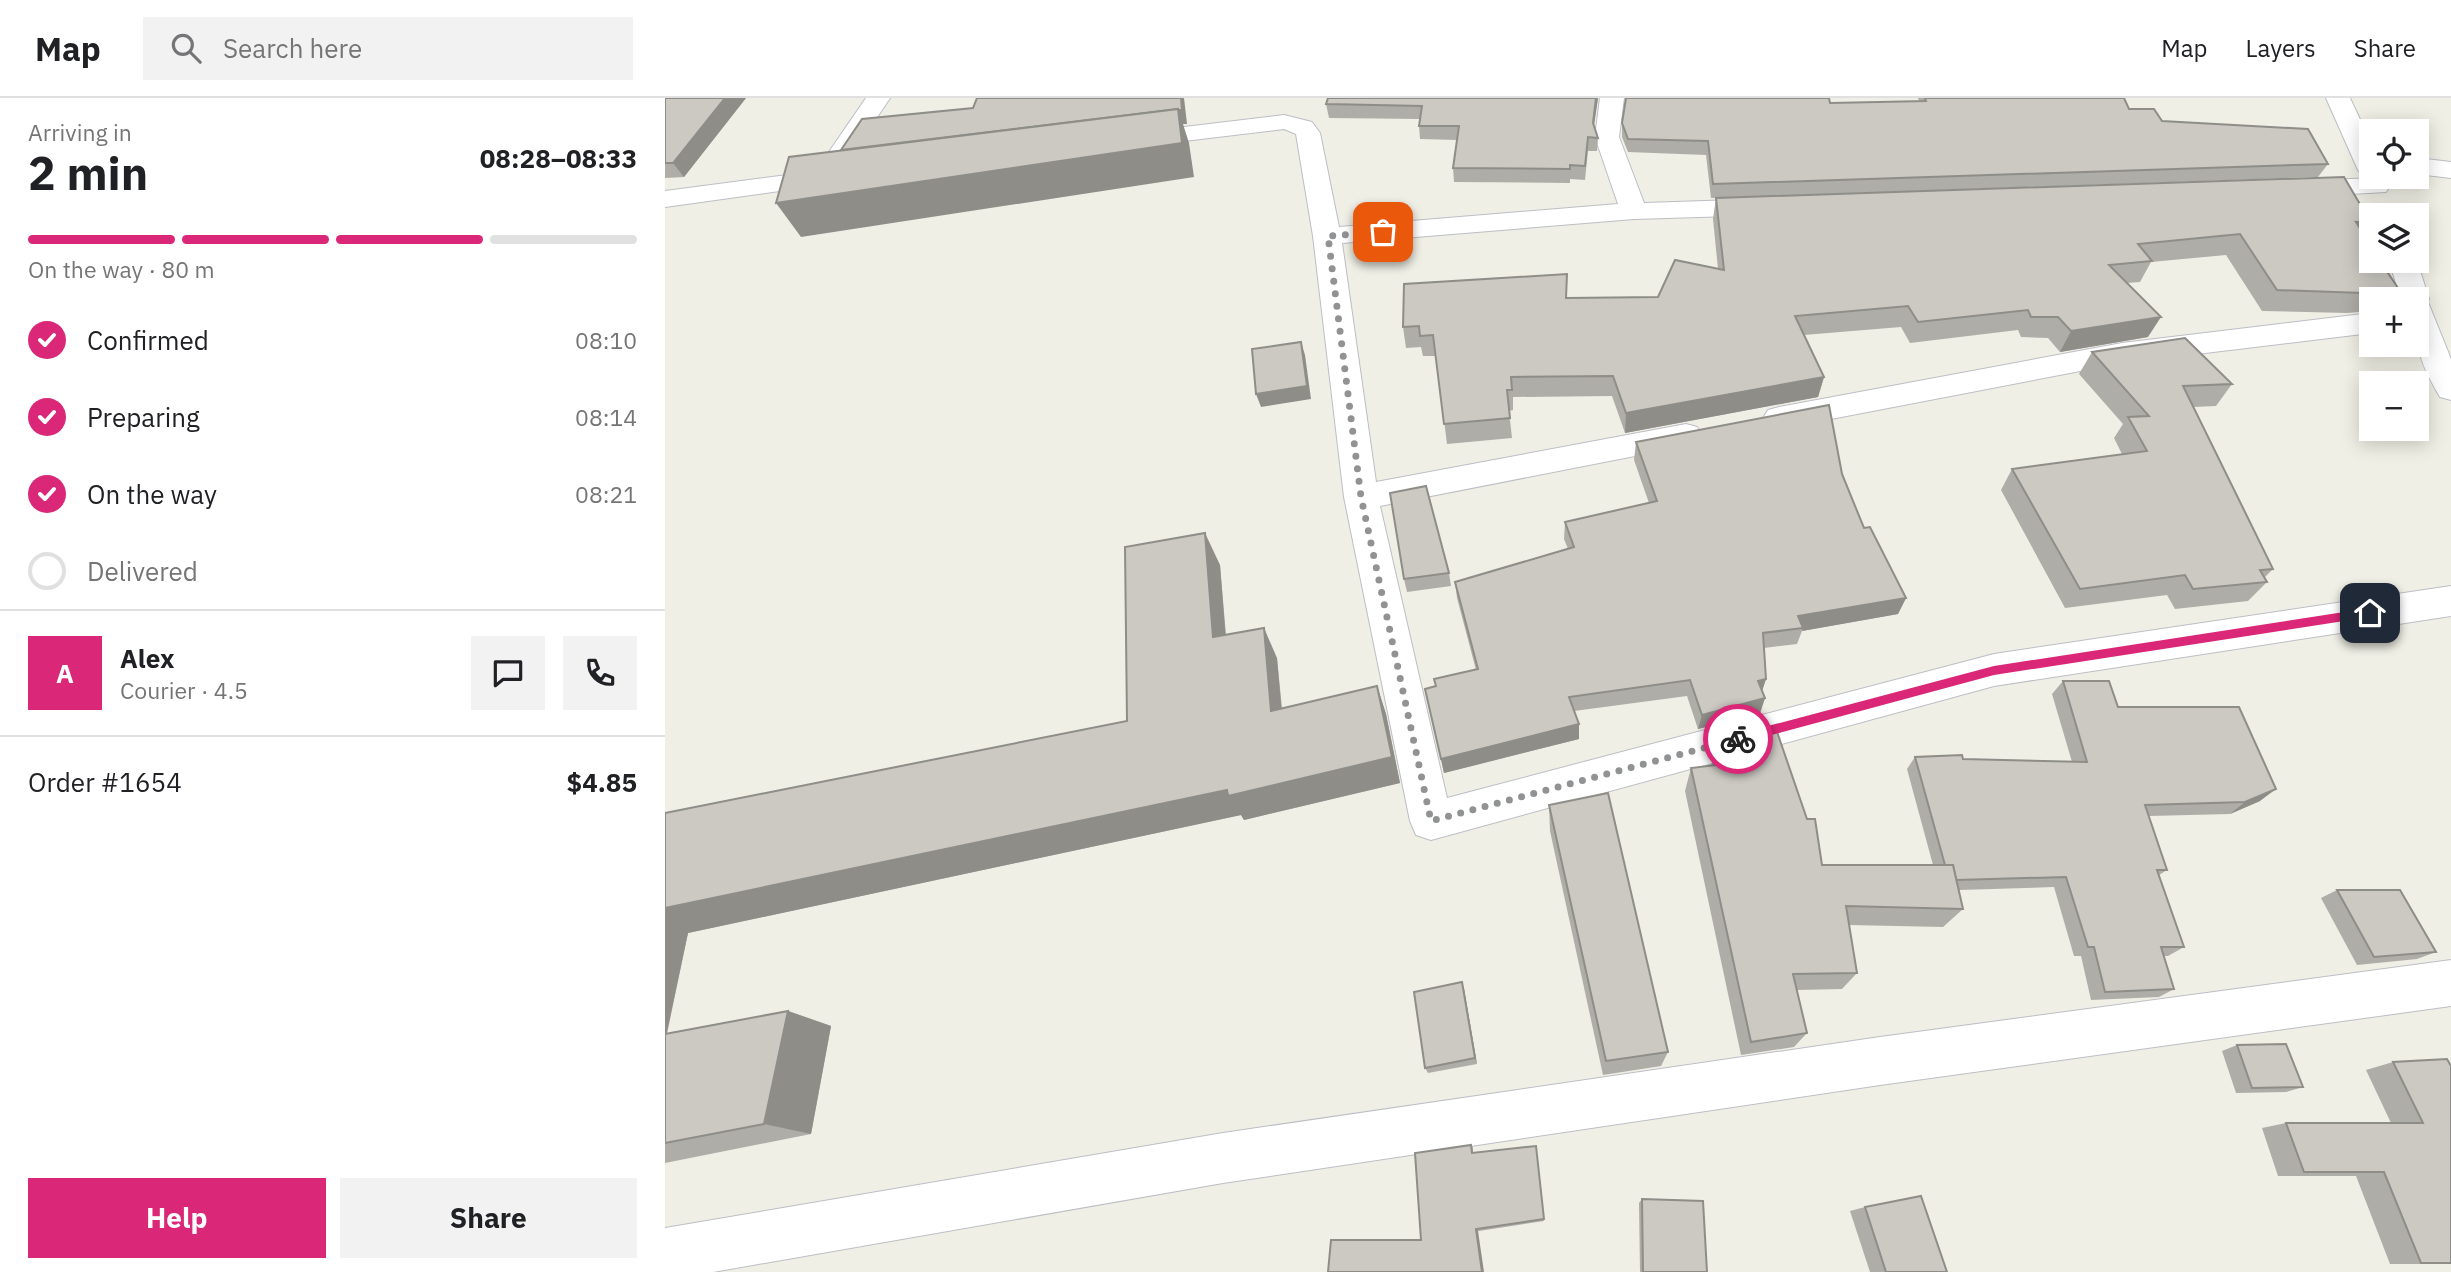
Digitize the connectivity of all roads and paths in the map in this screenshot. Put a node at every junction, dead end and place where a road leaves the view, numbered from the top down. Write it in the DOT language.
graph roads {
  1 [pos="878,98"];
  2 [pos="1612,98"];
  3 [pos="2338,98"];
  4 [pos="1108,143"];
  5 [pos="2359,144"];
  6 [pos="2429,167"];
  7 [pos="2451,170"];
  8 [pos="864,173"];
  9 [pos="824,178"];
  10 [pos="2359,178"];
  11 [pos="2275,190"];
  12 [pos="665,199"];
  13 [pos="1788,206"];
  14 [pos="1634,211"];
  15 [pos="1328,236"];
  16 [pos="2359,324"];
  17 [pos="2429,333"];
  18 [pos="2444,361"];
  19 [pos="2451,388"];
  20 [pos="1755,422"];
  21 [pos="1714,430"];
  22 [pos="1361,497"];
  23 [pos="2451,601"];
  24 [pos="2451,983"];
  25 [pos="665,1254"];
  1 -- 9 [label="street"];
  2 -- 14 [label="street"];
  3 -- 5 [label="street"];
  4 -- 15 [label="street"];
  6 -- 7 [label="street"];
  8 -- 9 [label="street"];
  9 -- 12 [label="street"];
  10 -- 11 [label="street"];
  13 -- 14 [label="street"];
  14 -- 15 [label="street"];
  15 -- 22 [label="street"];
  16 -- 20 [label="street"];
  17 -- 18 [label="street"];
  18 -- 19 [label="street"];
  21 -- 22 [label="street"];
  22 -- 23 [label="street"];
  24 -- 25 [label="street"];
}
